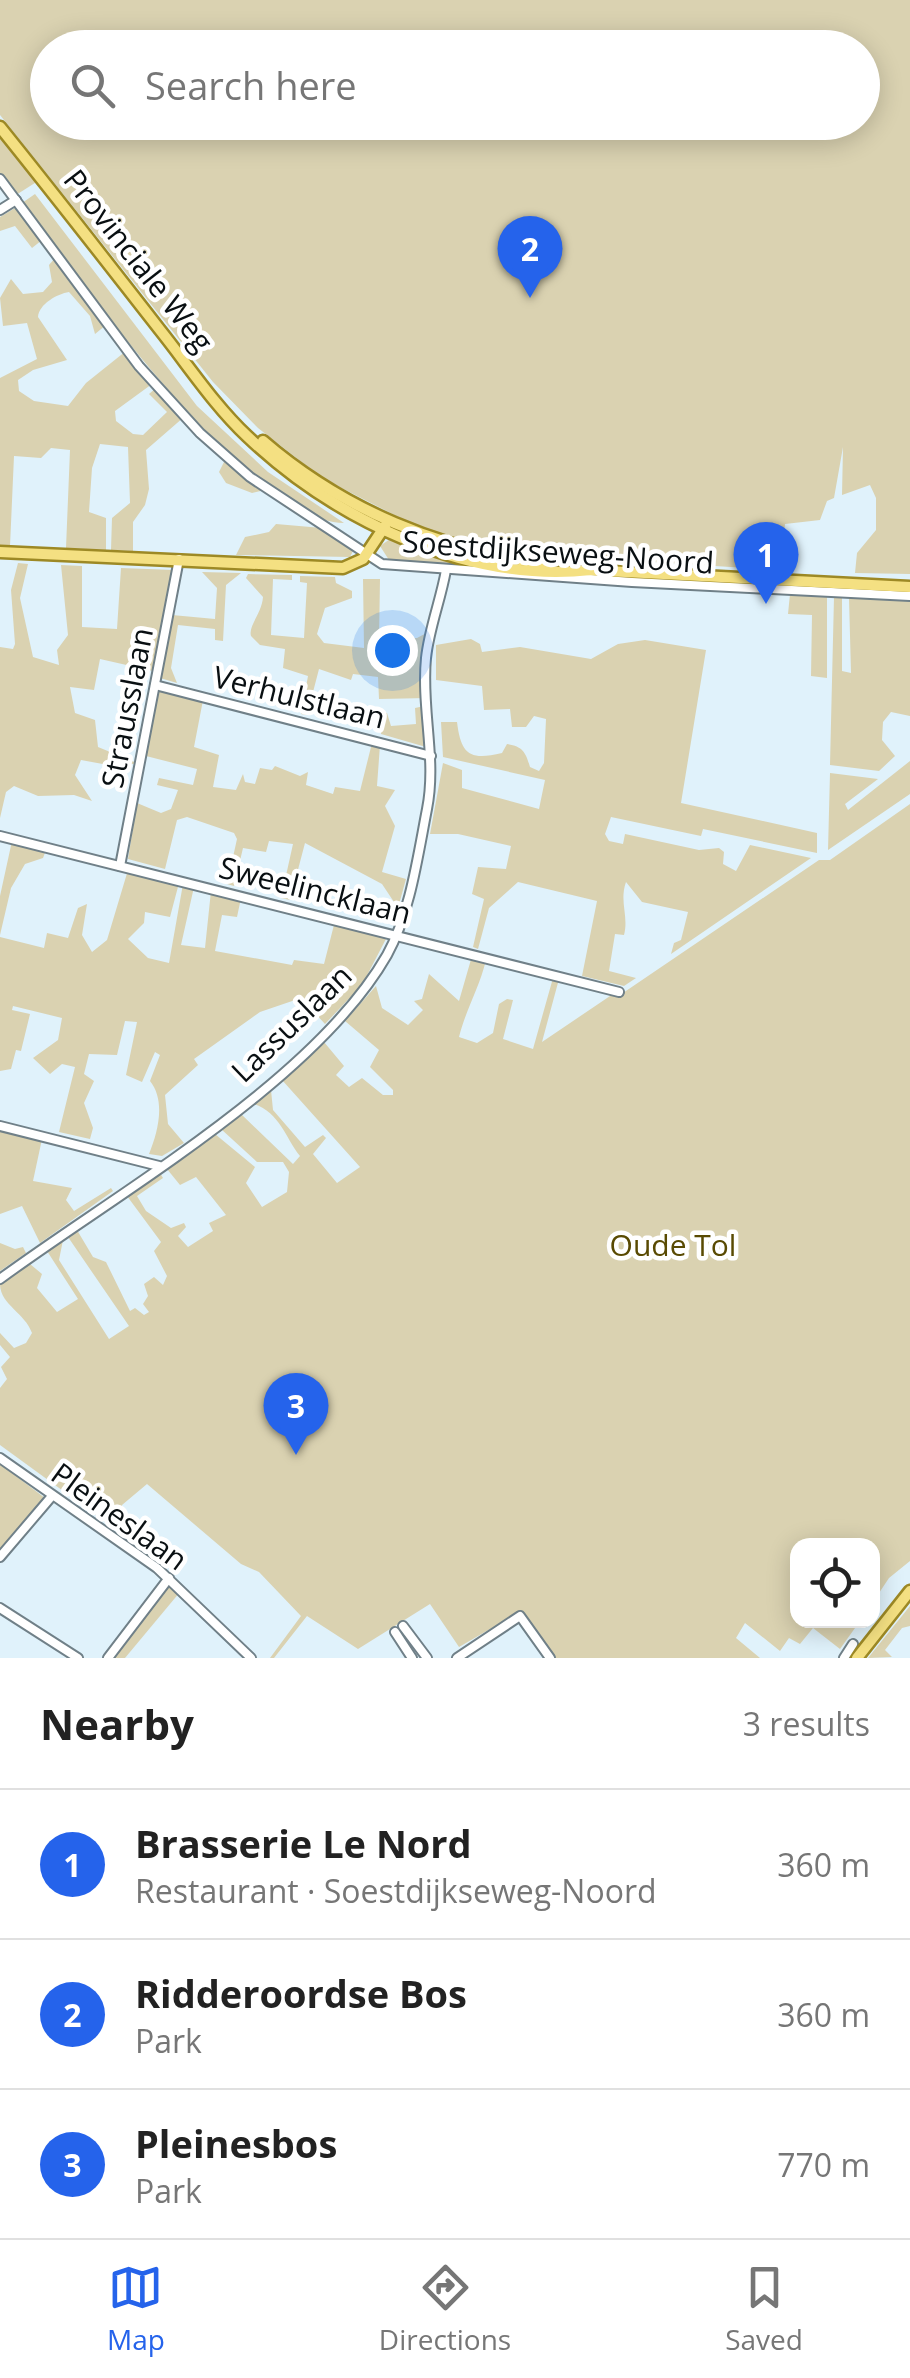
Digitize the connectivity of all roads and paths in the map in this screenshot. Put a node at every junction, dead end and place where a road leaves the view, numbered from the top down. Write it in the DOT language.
graph roads {
  1 [pos="0,127"];
  2 [pos="0,179"];
  3 [pos="16,200"];
  4 [pos="0,210"];
  5 [pos="385,525"];
  6 [pos="0,552"];
  7 [pos="368,554"];
  8 [pos="179,559"];
  9 [pos="446,570"];
  10 [pos="907,584"];
  11 [pos="910,596"];
  12 [pos="155,685"];
  13 [pos="432,756"];
  14 [pos="0,836"];
  15 [pos="120,866"];
  16 [pos="396,934"];
  17 [pos="619,992"];
  18 [pos="0,1126"];
  19 [pos="159,1166"];
  20 [pos="0,1279"];
  21 [pos="0,1458"];
  22 [pos="52,1496"];
  23 [pos="0,1557"];
  24 [pos="170,1578"];
  25 [pos="910,1591"];
  26 [pos="0,1608"];
  27 [pos="399,1629"];
  28 [pos="409,1643"];
  29 [pos="852,1644"];
  30 [pos="78,1658"];
  31 [pos="108,1658"];
  32 [pos="251,1658"];
  33 [pos="412,1658"];
  34 [pos="427,1658"];
  35 [pos="457,1658"];
  36 [pos="550,1658"];
  37 [pos="844,1658"];
  38 [pos="857,1658"];
  1 -- 5 [label="main road, Provinciale Weg"];
  2 -- 3 [label="street"];
  3 -- 4 [label="street"];
  3 -- 7 [label="street"];
  5 -- 7 [label="main road"];
  5 -- 10 [label="main road, Provinciale Weg"];
  6 -- 8 [label="main road"];
  7 -- 8 [label="main road"];
  7 -- 9 [label="street, Soestdijkseweg-Noord"];
  8 -- 12 [label="street, Strausslaan"];
  9 -- 11 [label="street, Soestdijkseweg-Noord"];
  9 -- 13 [label="street, Lassuslaan"];
  12 -- 13 [label="street, Verhulstlaan"];
  12 -- 15 [label="street, Strausslaan"];
  13 -- 16 [label="street, Lassuslaan"];
  14 -- 15 [label="street, Sweelincklaan"];
  15 -- 16 [label="street, Sweelincklaan"];
  16 -- 17 [label="street, Sweelincklaan"];
  16 -- 19 [label="street, Lassuslaan"];
  18 -- 19 [label="street"];
  19 -- 20 [label="street, Lassuslaan"];
  21 -- 22 [label="street, Pleineslaan"];
  22 -- 23 [label="street"];
  22 -- 24 [label="street, Pleineslaan"];
  24 -- 31 [label="street"];
  24 -- 32 [label="street, Pleineslaan"];
  25 -- 38 [label="main road"];
  26 -- 30 [label="street"];
  27 -- 28 [label="street"];
  28 -- 33 [label="street"];
  28 -- 34 [label="street"];
  29 -- 37 [label="street"];
  35 -- 36 [label="street"];
}
